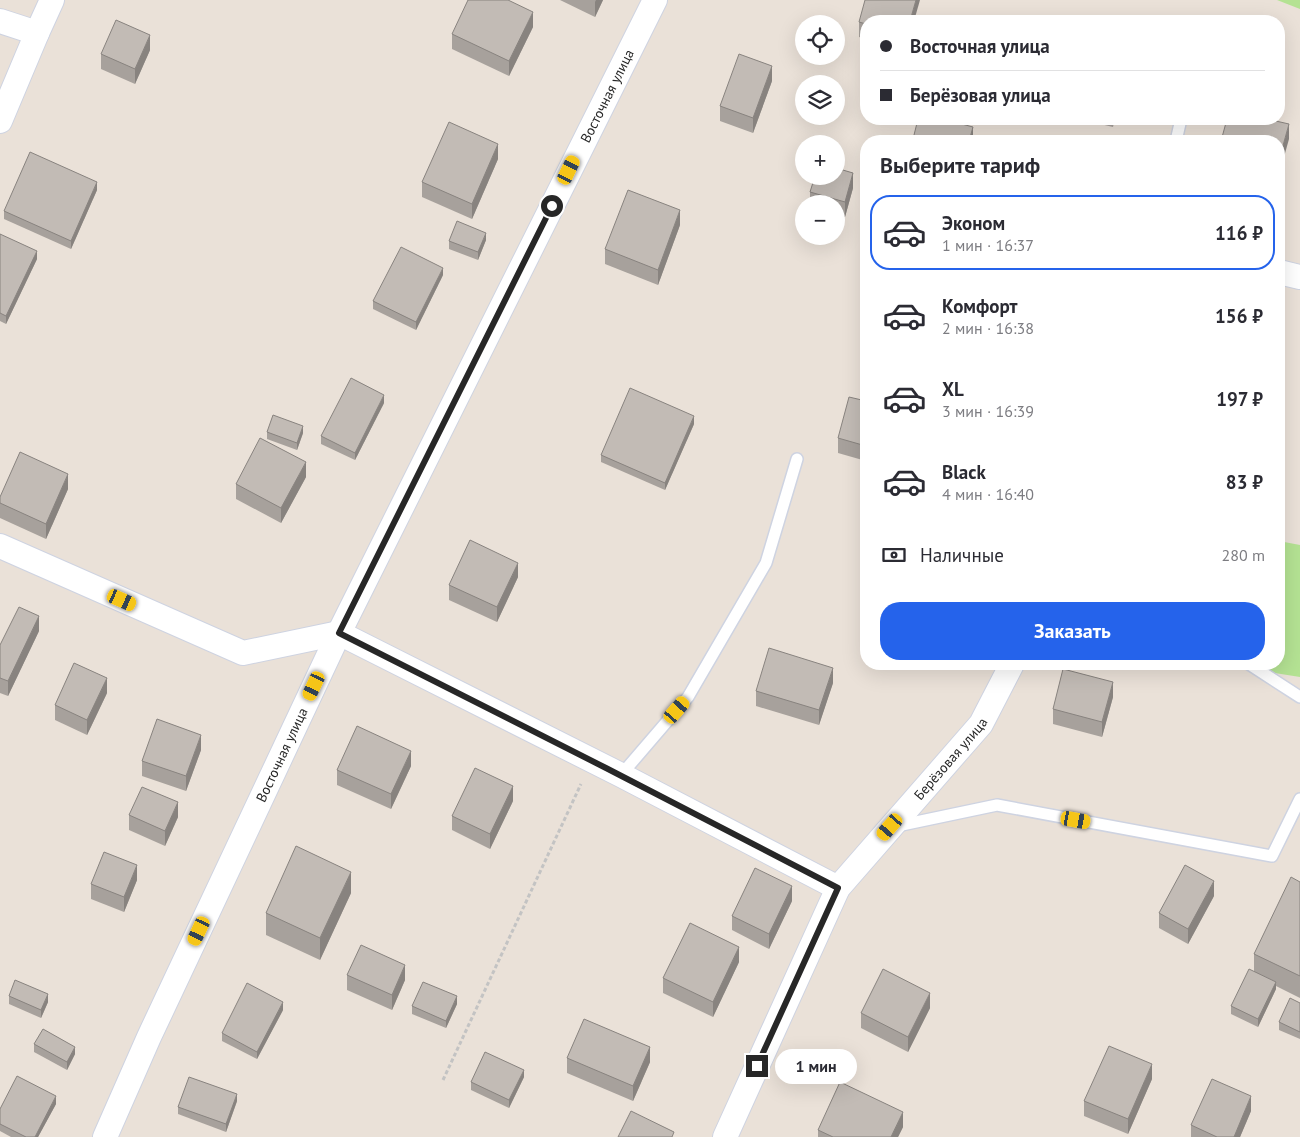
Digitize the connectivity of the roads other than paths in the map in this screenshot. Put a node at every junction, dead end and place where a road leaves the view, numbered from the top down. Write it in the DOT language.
graph roads {
  1 [pos="52,0"];
  2 [pos="655,0"];
  3 [pos="0,21"];
  4 [pos="37,33"];
  5 [pos="0,121"];
  6 [pos="1285,273"];
  7 [pos="1300,277"];
  8 [pos="797,458"];
  9 [pos="0,546"];
  10 [pos="339,633"];
  11 [pos="1009,670"];
  12 [pos="1259,670"];
  13 [pos="1300,697"];
  14 [pos="621,775"];
  15 [pos="1300,799"];
  16 [pos="890,827"];
  17 [pos="838,888"];
  18 [pos="106,1137"];
  19 [pos="725,1137"];
  1 -- 4 [label="street"];
  2 -- 10 [label="street, Восточная улица"];
  3 -- 4 [label="street"];
  4 -- 5 [label="street"];
  6 -- 7 [label="street"];
  8 -- 14 [label="lane"];
  9 -- 10 [label="street"];
  10 -- 14 [label="street"];
  10 -- 18 [label="street, Восточная улица"];
  11 -- 16 [label="street, Берёзовая улица"];
  12 -- 13 [label="lane"];
  14 -- 17 [label="street"];
  15 -- 16 [label="lane"];
  16 -- 17 [label="street, Берёзовая улица"];
  17 -- 19 [label="street, Берёзовая улица"];
}
